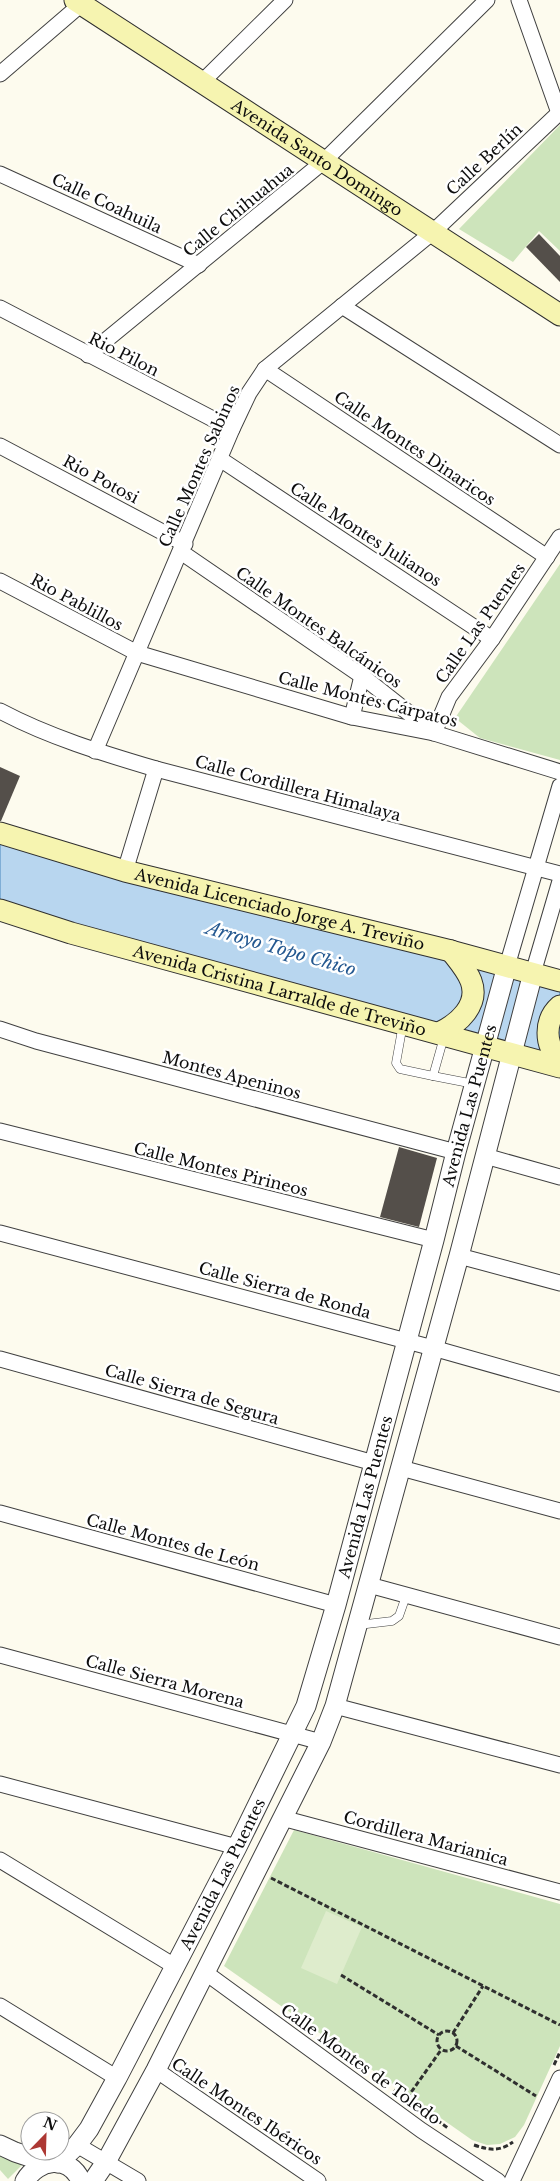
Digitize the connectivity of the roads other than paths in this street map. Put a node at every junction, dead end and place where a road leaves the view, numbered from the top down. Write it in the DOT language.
graph roads {
  1 [pos="285,0"];
  2 [pos="487,0"];
  3 [pos="519,0"];
  4 [pos="81,2"];
  5 [pos="0,74"];
  6 [pos="201,83"];
  7 [pos="559,113"];
  8 [pos="324,162"];
  9 [pos="0,174"];
  10 [pos="433,232"];
  11 [pos="199,264"];
  12 [pos="342,306"];
  13 [pos="0,308"];
  14 [pos="560,315"];
  15 [pos="88,355"];
  16 [pos="264,368"];
  17 [pos="232,429"];
  18 [pos="560,445"];
  19 [pos="0,446"];
  20 [pos="220,459"];
  21 [pos="560,536"];
  22 [pos="183,548"];
  23 [pos="547,557"];
  24 [pos="0,581"];
  25 [pos="492,639"];
  26 [pos="137,653"];
  27 [pos="362,676"];
  28 [pos="0,711"];
  29 [pos="352,717"];
  30 [pos="434,733"];
  31 [pos="95,751"];
  32 [pos="156,770"];
  33 [pos="560,772"];
  34 [pos="560,786"];
  35 [pos="0,833"];
  36 [pos="536,869"];
  37 [pos="125,871"];
  38 [pos="560,874"];
  39 [pos="560,882"];
  40 [pos="0,910"];
  41 [pos="451,951"];
  42 [pos="505,975"];
  43 [pos="560,981"];
  44 [pos="530,982"];
  45 [pos="560,1006"];
  46 [pos="403,1023"];
  47 [pos="0,1030"];
  48 [pos="445,1032"];
  49 [pos="486,1042"];
  50 [pos="513,1050"];
  51 [pos="559,1061"];
  52 [pos="433,1076"];
  53 [pos="474,1084"];
  54 [pos="0,1131"];
  55 [pos="456,1152"];
  56 [pos="485,1156"];
  57 [pos="560,1177"];
  58 [pos="0,1233"];
  59 [pos="434,1240"];
  60 [pos="459,1256"];
  61 [pos="560,1284"];
  62 [pos="406,1341"];
  63 [pos="433,1348"];
  64 [pos="0,1359"];
  65 [pos="560,1384"];
  66 [pos="374,1463"];
  67 [pos="400,1468"];
  68 [pos="560,1511"];
  69 [pos="0,1513"];
  70 [pos="369,1585"];
  71 [pos="406,1596"];
  72 [pos="336,1605"];
  73 [pos="358,1625"];
  74 [pos="560,1637"];
  75 [pos="0,1655"];
  76 [pos="335,1706"];
  77 [pos="294,1734"];
  78 [pos="321,1742"];
  79 [pos="560,1766"];
  80 [pos="0,1784"];
  81 [pos="282,1818"];
  82 [pos="237,1847"];
  83 [pos="0,1860"];
  84 [pos="560,1892"];
  85 [pos="176,1967"];
  86 [pos="206,1973"];
  87 [pos="0,2006"];
  88 [pos="156,2070"];
  89 [pos="556,2074"];
  90 [pos="117,2078"];
  91 [pos="0,2145"];
  92 [pos="77,2145"];
  93 [pos="106,2162"];
  94 [pos="53,2163"];
  95 [pos="25,2181"];
  96 [pos="81,2181"];
  97 [pos="93,2181"];
  98 [pos="138,2181"];
  99 [pos="318,2181"];
  100 [pos="498,2181"];
  101 [pos="512,2181"];
  1 -- 6 [label="street"];
  2 -- 8 [label="street, Calle Chihuahua"];
  3 -- 7 [label="street"];
  4 -- 5 [label="street"];
  4 -- 6 [label="main road, Avenida Santo Domingo"];
  6 -- 8 [label="main road, Avenida Santo Domingo"];
  7 -- 10 [label="street, Calle Berlín"];
  8 -- 10 [label="main road, Avenida Santo Domingo"];
  8 -- 11 [label="street, Calle Chihuahua"];
  9 -- 11 [label="street, Calle Coahuila"];
  10 -- 12 [label="street, Calle Montes Sabinos"];
  10 -- 14 [label="main road, Avenida Santo Domingo"];
  11 -- 15 [label="street, Calle Chihuahua"];
  12 -- 16 [label="street, Calle Montes Sabinos"];
  12 -- 18 [label="street"];
  13 -- 15 [label="street, Rio Pilon"];
  15 -- 17 [label="street, Rio Pilon"];
  16 -- 17 [label="street, Calle Montes Sabinos"];
  16 -- 23 [label="street, Calle Montes Dinaricos"];
  17 -- 20 [label="street, Calle Montes Sabinos"];
  19 -- 22 [label="street, Rio Potosi"];
  20 -- 22 [label="street, Calle Montes Sabinos"];
  20 -- 25 [label="street, Calle Montes Julianos"];
  21 -- 23 [label="street, Calle Las Puentes"];
  22 -- 26 [label="street, Calle Montes Sabinos"];
  22 -- 27 [label="street, Calle Montes Balcánicos"];
  23 -- 25 [label="street, Calle Las Puentes"];
  24 -- 26 [label="street, Rio Pablillos"];
  25 -- 30 [label="street, Calle Las Puentes"];
  26 -- 29 [label="street, Calle Montes Cárpatos"];
  26 -- 31 [label="street, Calle Montes Sabinos"];
  27 -- 29 [label="street"];
  27 -- 30 [label="street, Calle Montes Balcánicos"];
  28 -- 31 [label="street, Calle Cordillera Himalaya"];
  29 -- 30 [label="street, Calle Montes Cárpatos"];
  30 -- 33 [label="street, Calle Montes Cárpatos"];
  31 -- 32 [label="street, Calle Cordillera Himalaya"];
  32 -- 36 [label="street, Calle Cordillera Himalaya"];
  32 -- 37 [label="street"];
  34 -- 36 [label="street, Avenida Las Puentes"];
  35 -- 37 [label="main road, Avenida Licenciado Jorge A. Treviño"];
  36 -- 38 [label="street, Calle Cordillera Himalaya"];
  36 -- 42 [label="street, Avenida Las Puentes"];
  37 -- 41 [label="main road, Avenida Licenciado Jorge A. Treviño"];
  39 -- 44 [label="street, Avenida Las Puentes"];
  40 -- 46 [label="main road, Avenida Cristina Larralde de Treviño"];
  41 -- 42 [label="main road, Avenida Licenciado Jorge A. Treviño"];
  41 -- 48 [label="main road"];
  42 -- 44 [label="main road, Avenida Licenciado Jorge A. Treviño"];
  42 -- 49 [label="street, Avenida Las Puentes"];
  43 -- 44 [label="main road, Avenida Licenciado Jorge A. Treviño"];
  44 -- 50 [label="street, Avenida Las Puentes"];
  45 -- 51 [label="main road"];
  46 -- 48 [label="main road, Avenida Cristina Larralde de Treviño"];
  46 -- 52 [label="lane"];
  47 -- 55 [label="street, Montes Apeninos"];
  48 -- 49 [label="main road, Avenida Cristina Larralde de Treviño"];
  48 -- 52 [label="lane"];
  49 -- 50 [label="main road, Avenida Cristina Larralde de Treviño"];
  49 -- 53 [label="street, Avenida Las Puentes"];
  50 -- 51 [label="main road, Avenida Cristina Larralde de Treviño"];
  50 -- 56 [label="street, Avenida Las Puentes"];
  52 -- 53 [label="lane"];
  53 -- 55 [label="street, Avenida Las Puentes"];
  54 -- 59 [label="street, Calle Montes Pirineos"];
  55 -- 59 [label="street, Avenida Las Puentes"];
  56 -- 57 [label="street"];
  56 -- 60 [label="street, Avenida Las Puentes"];
  58 -- 62 [label="street, Calle Sierra de Ronda"];
  59 -- 62 [label="street, Avenida Las Puentes"];
  60 -- 61 [label="street"];
  60 -- 63 [label="street, Avenida Las Puentes"];
  62 -- 63 [label="street, Calle Sierra de Ronda"];
  62 -- 66 [label="street, Avenida Las Puentes"];
  63 -- 65 [label="street, Calle Sierra de Ronda"];
  63 -- 67 [label="street, Avenida Las Puentes"];
  64 -- 66 [label="street, Calle Sierra de Segura"];
  66 -- 72 [label="street, Avenida Las Puentes"];
  67 -- 68 [label="street"];
  67 -- 70 [label="street, Avenida Las Puentes"];
  69 -- 72 [label="street, Calle Montes de León"];
  70 -- 71 [label="street"];
  70 -- 73 [label="street, Avenida Las Puentes"];
  71 -- 73 [label="lane"];
  71 -- 74 [label="street"];
  72 -- 77 [label="street, Avenida Las Puentes"];
  73 -- 76 [label="street, Avenida Las Puentes"];
  75 -- 77 [label="street, Calle Sierra Morena"];
  76 -- 78 [label="street, Avenida Las Puentes"];
  76 -- 79 [label="street"];
  77 -- 78 [label="street, Calle Sierra Morena"];
  77 -- 82 [label="street, Avenida Las Puentes"];
  78 -- 81 [label="street, Avenida Las Puentes"];
  80 -- 82 [label="street"];
  81 -- 84 [label="street, Cordillera Marianica"];
  81 -- 86 [label="street, Avenida Las Puentes"];
  82 -- 85 [label="street, Avenida Las Puentes"];
  83 -- 85 [label="street"];
  85 -- 90 [label="street, Avenida Las Puentes"];
  86 -- 88 [label="street, Avenida Las Puentes"];
  86 -- 100 [label="street, Calle Montes de Toledo"];
  87 -- 90 [label="street"];
  88 -- 93 [label="street, Avenida Las Puentes"];
  88 -- 99 [label="street, Calle Montes Ibéricos"];
  89 -- 101 [label="street"];
  90 -- 92 [label="street, Avenida Las Puentes"];
  91 -- 94 [label="street"];
  92 -- 93 [label="street"];
  92 -- 94 [label="street, Avenida Las Puentes"];
  93 -- 97 [label="street, Avenida Las Puentes"];
  93 -- 98 [label="street"];
  94 -- 95 [label="street, Avenida Las Puentes"];
  94 -- 96 [label="street"];
}
